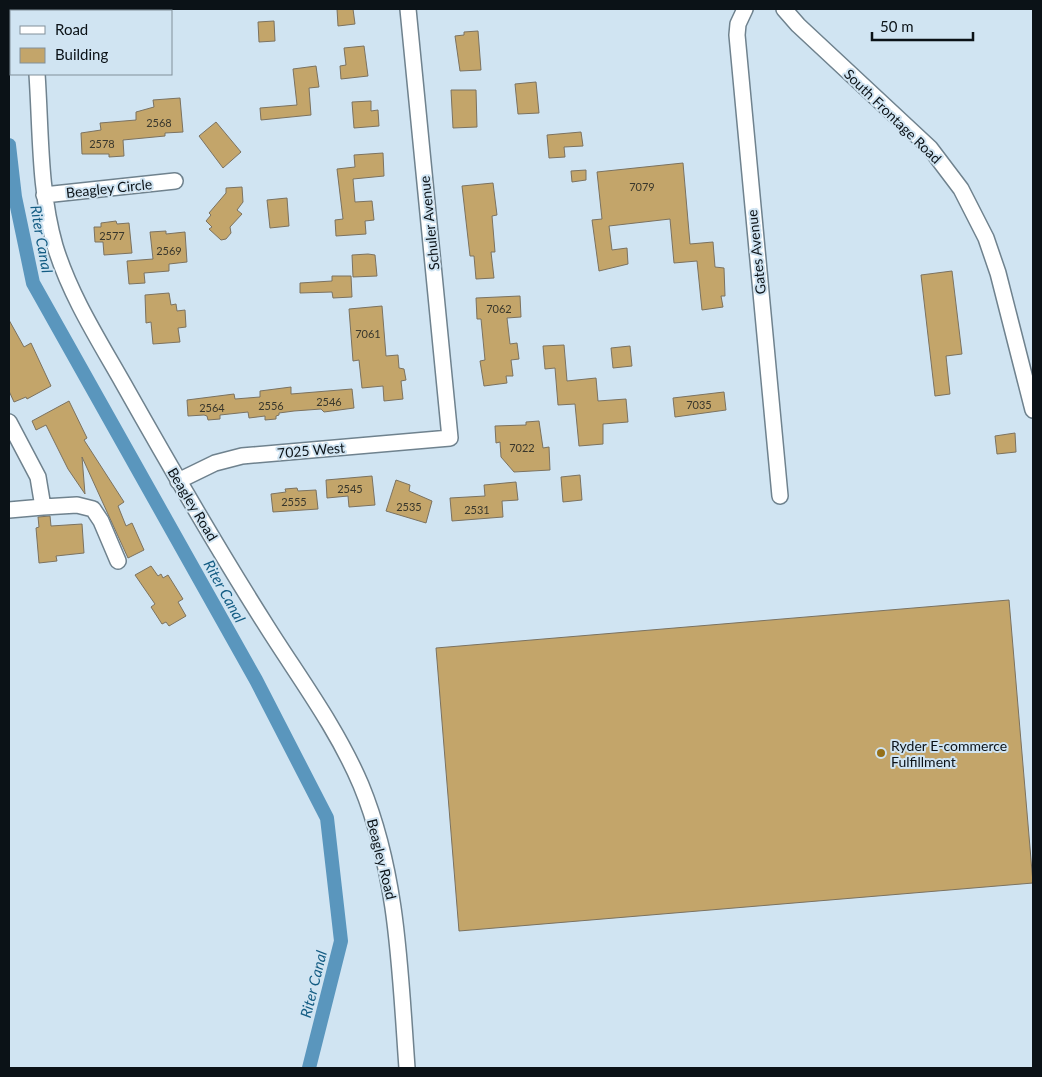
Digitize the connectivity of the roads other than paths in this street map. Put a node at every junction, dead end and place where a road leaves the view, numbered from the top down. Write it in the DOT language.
graph roads {
  1 [pos="408,9"];
  2 [pos="745,9"];
  3 [pos="784,9"];
  4 [pos="37,75"];
  5 [pos="175,181"];
  6 [pos="44,194"];
  7 [pos="1033,410"];
  8 [pos="9,422"];
  9 [pos="450,438"];
  10 [pos="178,480"];
  11 [pos="780,496"];
  12 [pos="44,507"];
  13 [pos="9,510"];
  14 [pos="118,561"];
  15 [pos="407,1068"];
  1 -- 9 [label="street, Schuler Avenue"];
  2 -- 11 [label="street, Gates Avenue"];
  3 -- 7 [label="street, South Frontage Road"];
  4 -- 6 [label="street, Beagley Road"];
  5 -- 6 [label="street, Beagley Circle"];
  6 -- 10 [label="street, Beagley Road"];
  8 -- 12 [label="street"];
  9 -- 10 [label="street, 7025 West"];
  10 -- 15 [label="street, Beagley Road"];
  12 -- 13 [label="street"];
  12 -- 14 [label="street"];
}
